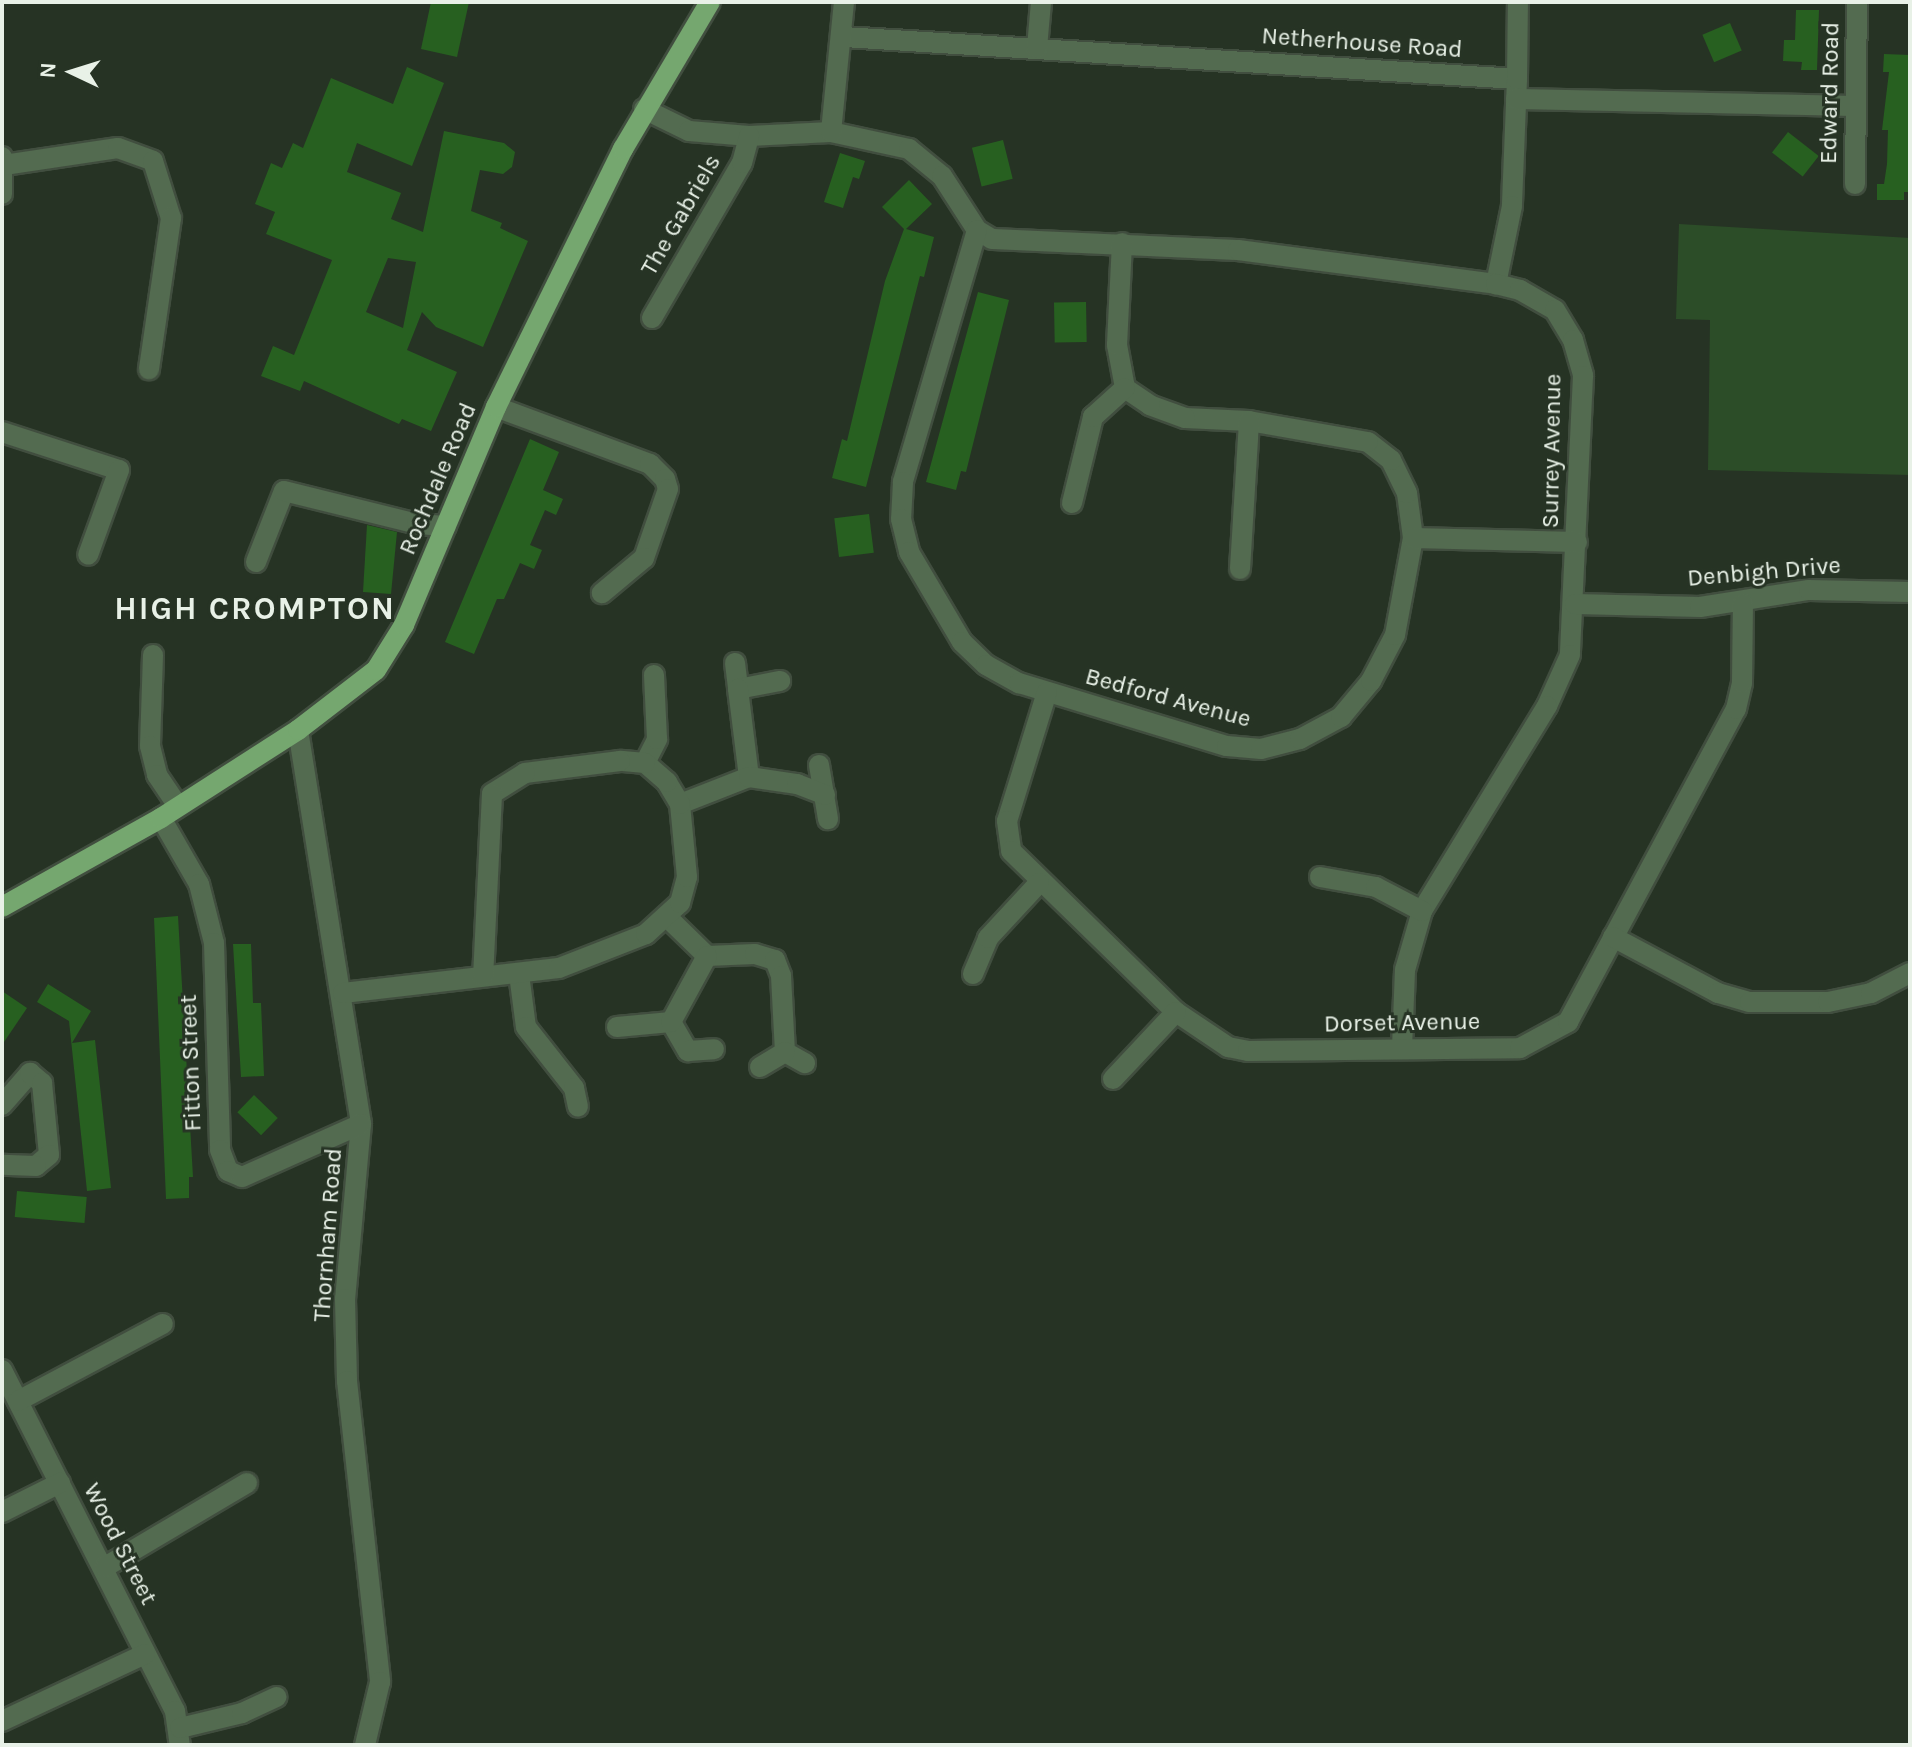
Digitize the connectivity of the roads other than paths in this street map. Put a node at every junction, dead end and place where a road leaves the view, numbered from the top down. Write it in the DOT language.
graph roads {
  1 [pos="710,2"];
  2 [pos="844,2"];
  3 [pos="1041,2"];
  4 [pos="1518,2"];
  5 [pos="1857,2"];
  6 [pos="844,37"];
  7 [pos="1037,48"];
  8 [pos="1517,89"];
  9 [pos="1856,106"];
  10 [pos="644,109"];
  11 [pos="831,132"];
  12 [pos="749,136"];
  13 [pos="3,161"];
  14 [pos="1855,184"];
  15 [pos="2,194"];
  16 [pos="977,230"];
  17 [pos="1122,243"];
  18 [pos="1496,284"];
  19 [pos="652,318"];
  20 [pos="149,369"];
  21 [pos="1125,388"];
  22 [pos="496,407"];
  23 [pos="1249,421"];
  24 [pos="2,432"];
  25 [pos="1072,503"];
  26 [pos="446,526"];
  27 [pos="1413,538"];
  28 [pos="1577,542"];
  29 [pos="88,555"];
  30 [pos="256,562"];
  31 [pos="1240,569"];
  32 [pos="1910,592"];
  33 [pos="602,593"];
  34 [pos="1575,604"];
  35 [pos="1743,604"];
  36 [pos="153,655"];
  37 [pos="735,663"];
  38 [pos="654,675"];
  39 [pos="780,681"];
  40 [pos="738,689"];
  41 [pos="1047,692"];
  42 [pos="298,730"];
  43 [pos="645,763"];
  44 [pos="819,765"];
  45 [pos="749,777"];
  46 [pos="825,795"];
  47 [pos="680,804"];
  48 [pos="169,812"];
  49 [pos="828,819"];
  50 [pos="1320,877"];
  51 [pos="1039,883"];
  52 [pos="2,907"];
  53 [pos="1422,911"];
  54 [pos="668,918"];
  55 [pos="1613,937"];
  56 [pos="707,956"];
  57 [pos="1910,973"];
  58 [pos="519,974"];
  59 [pos="973,974"];
  60 [pos="483,976"];
  61 [pos="343,993"];
  62 [pos="1176,1012"];
  63 [pos="671,1022"];
  64 [pos="617,1027"];
  65 [pos="714,1049"];
  66 [pos="1402,1049"];
  67 [pos="785,1052"];
  68 [pos="805,1063"];
  69 [pos="760,1067"];
  70 [pos="1113,1079"];
  71 [pos="2,1105"];
  72 [pos="578,1107"];
  73 [pos="361,1124"];
  74 [pos="2,1165"];
  75 [pos="163,1324"];
  76 [pos="2,1370"];
  77 [pos="18,1401"];
  78 [pos="60,1483"];
  79 [pos="247,1483"];
  80 [pos="2,1512"];
  81 [pos="105,1567"];
  82 [pos="145,1654"];
  83 [pos="276,1697"];
  84 [pos="2,1721"];
  85 [pos="180,1737"];
  86 [pos="372,1743"];
  1 -- 10 [label="main road, Rochdale Road"];
  2 -- 6 [label="street"];
  3 -- 7 [label="street"];
  4 -- 8 [label="street"];
  5 -- 9 [label="street, Edward Road"];
  6 -- 7 [label="street, Netherhouse Road"];
  6 -- 11 [label="street"];
  7 -- 8 [label="street, Netherhouse Road"];
  8 -- 9 [label="street, Netherhouse Road"];
  8 -- 18 [label="street"];
  9 -- 14 [label="street, Edward Road"];
  10 -- 12 [label="street"];
  10 -- 22 [label="main road, Rochdale Road"];
  11 -- 12 [label="street"];
  11 -- 16 [label="street"];
  12 -- 19 [label="street, The Gabriels"];
  13 -- 15 [label="street"];
  13 -- 20 [label="street"];
  16 -- 17 [label="street, Surrey Avenue"];
  16 -- 41 [label="street, Bedford Avenue"];
  17 -- 18 [label="street, Surrey Avenue"];
  17 -- 21 [label="street"];
  18 -- 28 [label="street, Surrey Avenue"];
  21 -- 23 [label="street, Bedford Avenue"];
  21 -- 25 [label="street"];
  22 -- 26 [label="main road, Rochdale Road"];
  22 -- 33 [label="street"];
  23 -- 27 [label="street, Bedford Avenue"];
  23 -- 31 [label="street"];
  24 -- 29 [label="street"];
  26 -- 30 [label="street"];
  26 -- 42 [label="main road, Rochdale Road"];
  27 -- 28 [label="street"];
  27 -- 41 [label="street, Bedford Avenue"];
  28 -- 34 [label="street, Surrey Avenue"];
  32 -- 35 [label="street, Denbigh Drive"];
  34 -- 35 [label="street, Denbigh Drive"];
  34 -- 53 [label="street, Surrey Avenue"];
  35 -- 55 [label="street, Dorset Avenue"];
  36 -- 48 [label="street, Fitton Street"];
  37 -- 40 [label="street"];
  38 -- 43 [label="street"];
  39 -- 40 [label="street"];
  40 -- 45 [label="street"];
  41 -- 51 [label="street, Dorset Avenue"];
  42 -- 48 [label="main road, Rochdale Road"];
  42 -- 61 [label="street, Thornham Road"];
  43 -- 47 [label="street"];
  43 -- 60 [label="street"];
  44 -- 46 [label="street"];
  45 -- 46 [label="street"];
  45 -- 47 [label="street"];
  46 -- 49 [label="street"];
  47 -- 54 [label="street"];
  48 -- 52 [label="main road, Rochdale Road"];
  48 -- 73 [label="street, Fitton Street"];
  50 -- 53 [label="street"];
  51 -- 59 [label="street"];
  51 -- 62 [label="street, Dorset Avenue"];
  53 -- 66 [label="street, Surrey Avenue"];
  54 -- 56 [label="street"];
  54 -- 58 [label="street"];
  55 -- 57 [label="street"];
  55 -- 66 [label="street, Dorset Avenue"];
  56 -- 63 [label="street"];
  56 -- 67 [label="street"];
  58 -- 60 [label="street"];
  58 -- 72 [label="street"];
  60 -- 61 [label="street"];
  61 -- 73 [label="street, Thornham Road"];
  62 -- 66 [label="street, Dorset Avenue"];
  62 -- 70 [label="street"];
  63 -- 64 [label="street"];
  63 -- 65 [label="street"];
  67 -- 68 [label="street"];
  67 -- 69 [label="street"];
  71 -- 74 [label="street"];
  73 -- 86 [label="street, Thornham Road"];
  75 -- 77 [label="street"];
  76 -- 77 [label="street, Wood Street"];
  77 -- 78 [label="street, Wood Street"];
  78 -- 80 [label="street"];
  78 -- 81 [label="street, Wood Street"];
  79 -- 81 [label="street"];
  81 -- 82 [label="street, Wood Street"];
  82 -- 84 [label="street"];
  82 -- 85 [label="street, Wood Street"];
  83 -- 85 [label="street"];
}
